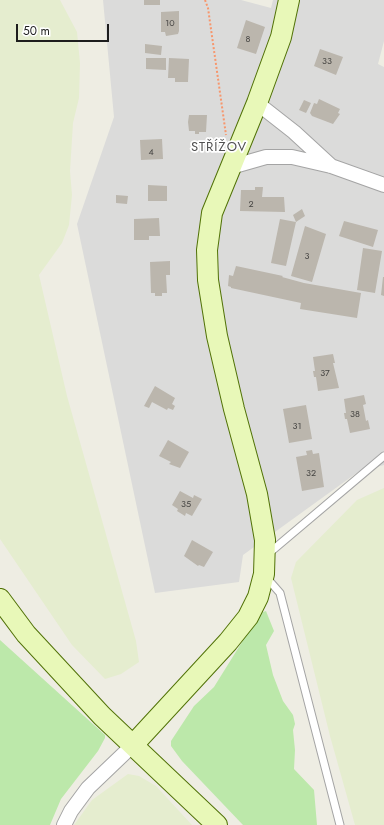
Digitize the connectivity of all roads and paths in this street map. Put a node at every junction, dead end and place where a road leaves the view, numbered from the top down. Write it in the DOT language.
graph roads {
  1 [pos="205,0"];
  2 [pos="288,0"];
  3 [pos="257,104"];
  4 [pos="227,137"];
  5 [pos="331,166"];
  6 [pos="231,167"];
  7 [pos="384,185"];
  8 [pos="384,456"];
  9 [pos="264,566"];
  10 [pos="0,599"];
  11 [pos="133,745"];
  12 [pos="64,825"];
  13 [pos="217,825"];
  14 [pos="340,825"];
  1 -- 4 [label="path"];
  2 -- 3 [label="street"];
  3 -- 5 [label="street"];
  3 -- 6 [label="street"];
  5 -- 6 [label="street"];
  5 -- 7 [label="street"];
  6 -- 9 [label="street"];
  8 -- 9 [label="lane"];
  9 -- 11 [label="street"];
  9 -- 14 [label="lane"];
  10 -- 11 [label="street"];
  11 -- 12 [label="street"];
  11 -- 13 [label="street"];
}
